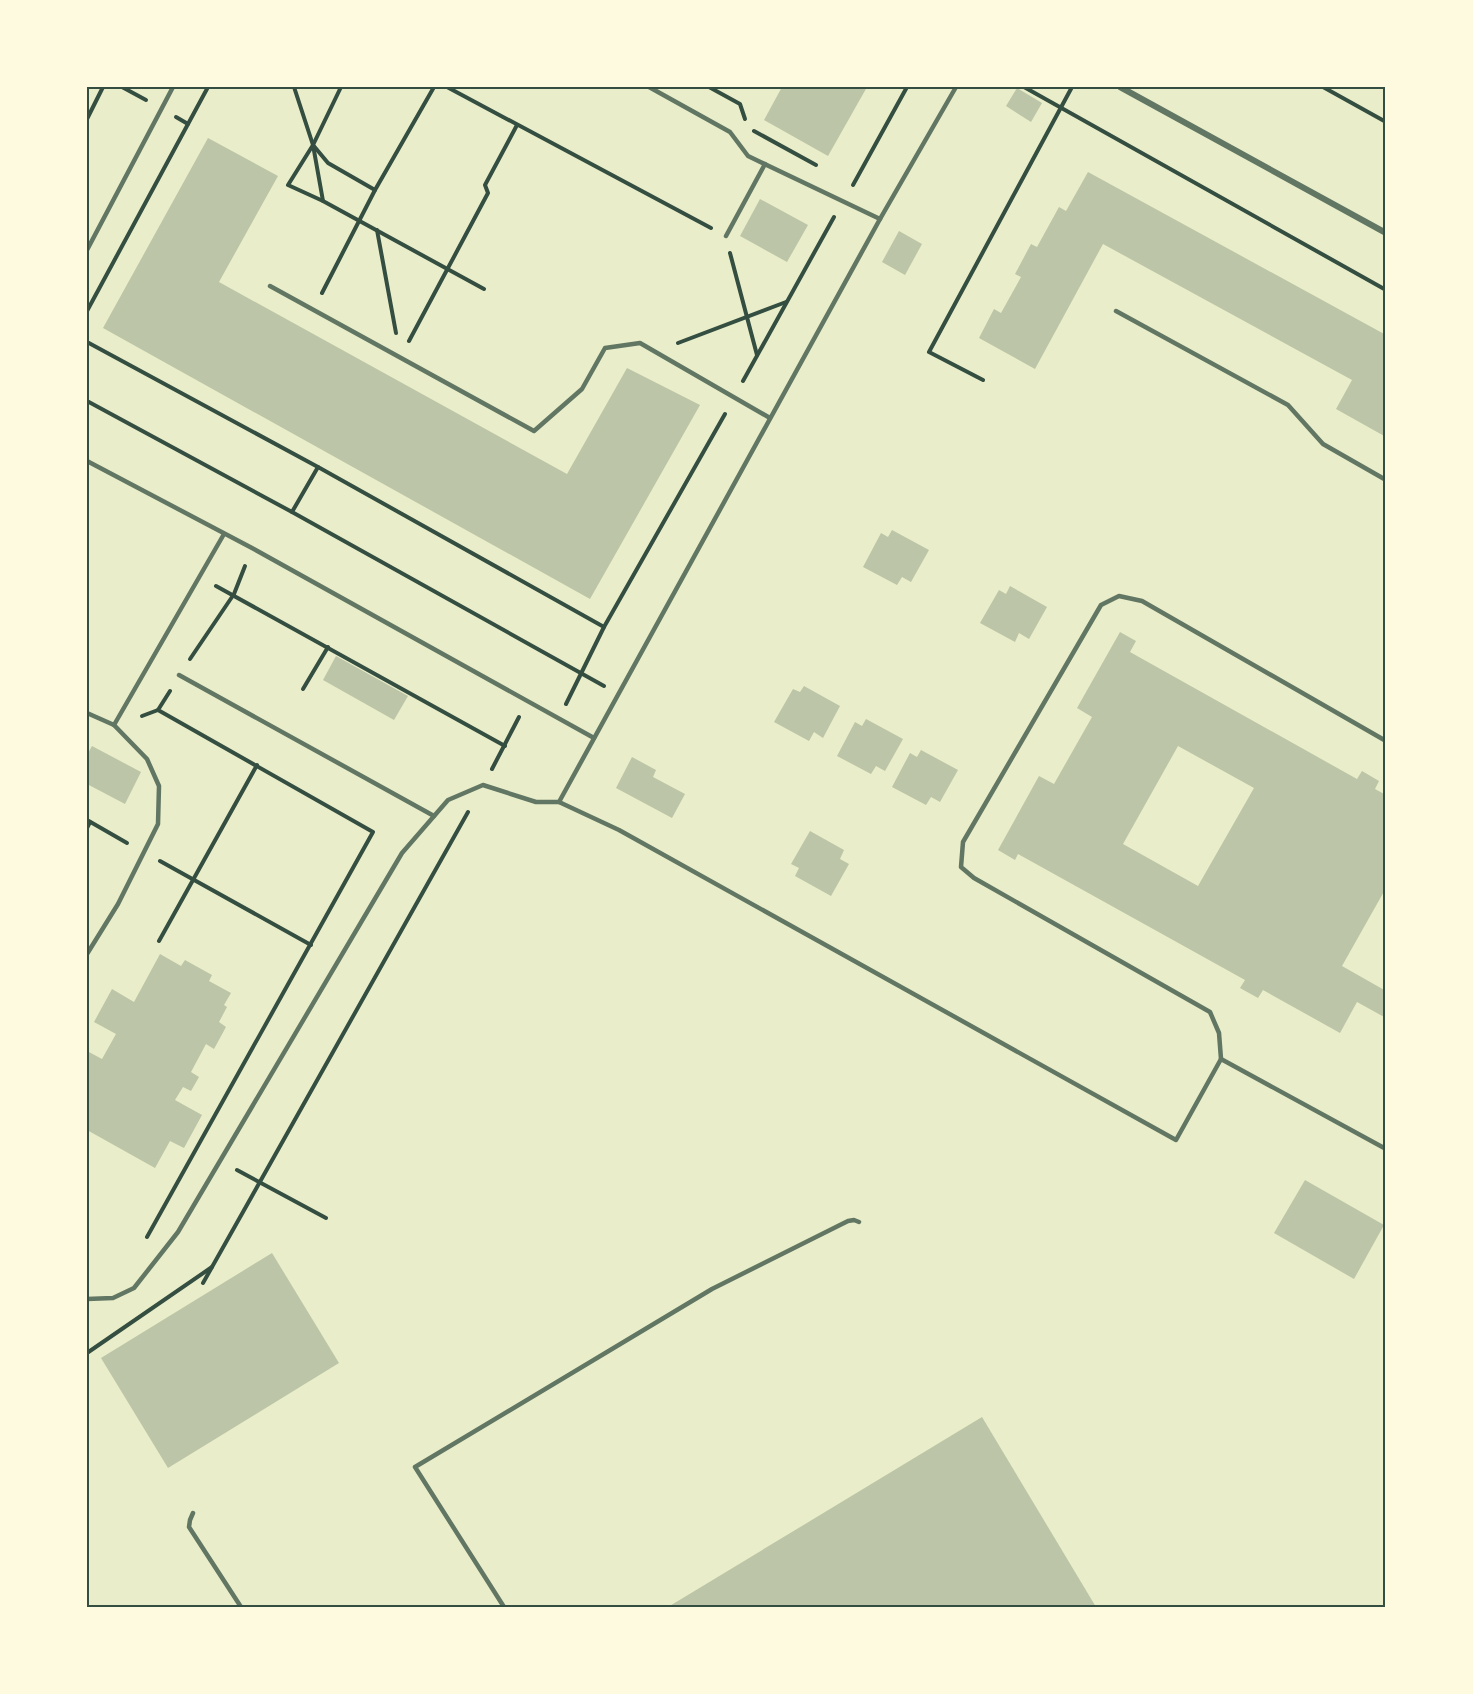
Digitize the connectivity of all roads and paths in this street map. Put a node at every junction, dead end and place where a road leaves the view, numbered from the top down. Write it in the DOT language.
graph roads {
  1 [pos="103,87"];
  2 [pos="173,87"];
  3 [pos="208,87"];
  4 [pos="294,87"];
  5 [pos="341,87"];
  6 [pos="434,87"];
  7 [pos="447,87"];
  8 [pos="649,87"];
  9 [pos="709,87"];
  10 [pos="908,87"];
  11 [pos="956,87"];
  12 [pos="1024,87"];
  13 [pos="1072,87"];
  14 [pos="1120,87"];
  15 [pos="1323,87"];
  16 [pos="1061,108"];
  17 [pos="87,119"];
  18 [pos="1386,122"];
  19 [pos="517,124"];
  20 [pos="312,144"];
  21 [pos="765,164"];
  22 [pos="822,168"];
  23 [pos="843,179"];
  24 [pos="853,185"];
  25 [pos="375,190"];
  26 [pos="323,201"];
  27 [pos="845,203"];
  28 [pos="880,219"];
  29 [pos="360,221"];
  30 [pos="377,230"];
  31 [pos="1386,234"];
  32 [pos="726,236"];
  33 [pos="87,250"];
  34 [pos="447,268"];
  35 [pos="270,286"];
  36 [pos="484,289"];
  37 [pos="1386,290"];
  38 [pos="787,301"];
  39 [pos="313,310"];
  40 [pos="87,311"];
  41 [pos="1116,311"];
  42 [pos="748,315"];
  43 [pos="87,342"];
  44 [pos="655,352"];
  45 [pos="757,354"];
  46 [pos="400,357"];
  47 [pos="745,377"];
  48 [pos="982,380"];
  49 [pos="87,401"];
  50 [pos="722,418"];
  51 [pos="770,418"];
  52 [pos="87,461"];
  53 [pos="318,467"];
  54 [pos="1386,480"];
  55 [pos="292,512"];
  56 [pos="224,534"];
  57 [pos="252,548"];
  58 [pos="200,577"];
  59 [pos="234,594"];
  60 [pos="604,627"];
  61 [pos="328,646"];
  62 [pos="179,675"];
  63 [pos="580,675"];
  64 [pos="303,689"];
  65 [pos="617,693"];
  66 [pos="528,700"];
  67 [pos="87,712"];
  68 [pos="560,718"];
  69 [pos="114,725"];
  70 [pos="594,738"];
  71 [pos="1386,741"];
  72 [pos="505,746"];
  73 [pos="257,765"];
  74 [pos="483,785"];
  75 [pos="559,802"];
  76 [pos="434,816"];
  77 [pos="89,821"];
  78 [pos="87,828"];
  79 [pos="144,852"];
  80 [pos="195,878"];
  81 [pos="159,941"];
  82 [pos="311,945"];
  83 [pos="87,954"];
  84 [pos="1221,1059"];
  85 [pos="1386,1149"];
  86 [pos="220,1161"];
  87 [pos="260,1183"];
  88 [pos="326,1218"];
  89 [pos="859,1222"];
  90 [pos="143,1245"];
  91 [pos="213,1267"];
  92 [pos="203,1283"];
  93 [pos="87,1299"];
  94 [pos="87,1353"];
  95 [pos="193,1514"];
  96 [pos="240,1607"];
  97 [pos="504,1607"];
  1 -- 17 [label="path"];
  2 -- 33 [label="lane"];
  3 -- 40 [label="path"];
  4 -- 20 [label="path"];
  5 -- 20 [label="path"];
  6 -- 25 [label="path"];
  7 -- 19 [label="path"];
  8 -- 21 [label="lane"];
  9 -- 22 [label="path"];
  10 -- 24 [label="path"];
  11 -- 28 [label="lane"];
  12 -- 16 [label="path"];
  13 -- 16 [label="path"];
  14 -- 31 [label="street"];
  15 -- 18 [label="path"];
  16 -- 37 [label="path"];
  16 -- 48 [label="path"];
  19 -- 32 [label="path"];
  19 -- 34 [label="path"];
  20 -- 25 [label="path"];
  20 -- 26 [label="path"];
  20 -- 26 [label="path"];
  21 -- 27 [label="lane"];
  21 -- 32 [label="lane"];
  23 -- 24 [label="path"];
  24 -- 27 [label="path"];
  25 -- 29 [label="path"];
  26 -- 29 [label="path"];
  27 -- 28 [label="lane"];
  27 -- 38 [label="path"];
  28 -- 51 [label="lane"];
  29 -- 30 [label="path"];
  29 -- 39 [label="path"];
  30 -- 34 [label="path"];
  30 -- 46 [label="path"];
  32 -- 42 [label="path"];
  34 -- 36 [label="path"];
  34 -- 46 [label="path"];
  35 -- 39 [label="lane"];
  38 -- 42 [label="path"];
  38 -- 45 [label="path"];
  39 -- 46 [label="lane"];
  41 -- 54 [label="lane"];
  42 -- 44 [label="path"];
  42 -- 45 [label="path"];
  43 -- 53 [label="path"];
  44 -- 46 [label="lane"];
  44 -- 51 [label="lane"];
  45 -- 47 [label="path"];
  49 -- 55 [label="path"];
  50 -- 60 [label="path"];
  51 -- 65 [label="lane"];
  52 -- 56 [label="lane"];
  53 -- 55 [label="path"];
  53 -- 60 [label="path"];
  55 -- 63 [label="path"];
  56 -- 57 [label="lane"];
  56 -- 58 [label="lane"];
  57 -- 59 [label="path"];
  57 -- 66 [label="lane"];
  58 -- 59 [label="path"];
  58 -- 69 [label="lane"];
  59 -- 61 [label="path"];
  59 -- 62 [label="path"];
  60 -- 63 [label="path"];
  61 -- 64 [label="path"];
  61 -- 72 [label="path"];
  62 -- 73 [label="path"];
  62 -- 76 [label="lane"];
  63 -- 65 [label="path"];
  63 -- 68 [label="path"];
  65 -- 70 [label="lane"];
  66 -- 68 [label="lane"];
  66 -- 72 [label="path"];
  67 -- 69 [label="lane"];
  68 -- 70 [label="lane"];
  69 -- 79 [label="lane"];
  70 -- 75 [label="lane"];
  71 -- 84 [label="lane"];
  72 -- 74 [label="path"];
  73 -- 80 [label="path"];
  73 -- 82 [label="path"];
  74 -- 75 [label="lane"];
  74 -- 76 [label="lane"];
  74 -- 87 [label="path"];
  75 -- 84 [label="lane"];
  76 -- 86 [label="lane"];
  77 -- 78 [label="path"];
  77 -- 79 [label="path"];
  79 -- 80 [label="path"];
  79 -- 83 [label="lane"];
  80 -- 81 [label="path"];
  80 -- 82 [label="path"];
  82 -- 90 [label="path"];
  84 -- 85 [label="lane"];
  86 -- 87 [label="path"];
  86 -- 93 [label="lane"];
  87 -- 88 [label="path"];
  87 -- 91 [label="path"];
  89 -- 97 [label="lane"];
  91 -- 92 [label="path"];
  91 -- 94 [label="path"];
  95 -- 96 [label="lane"];
}
